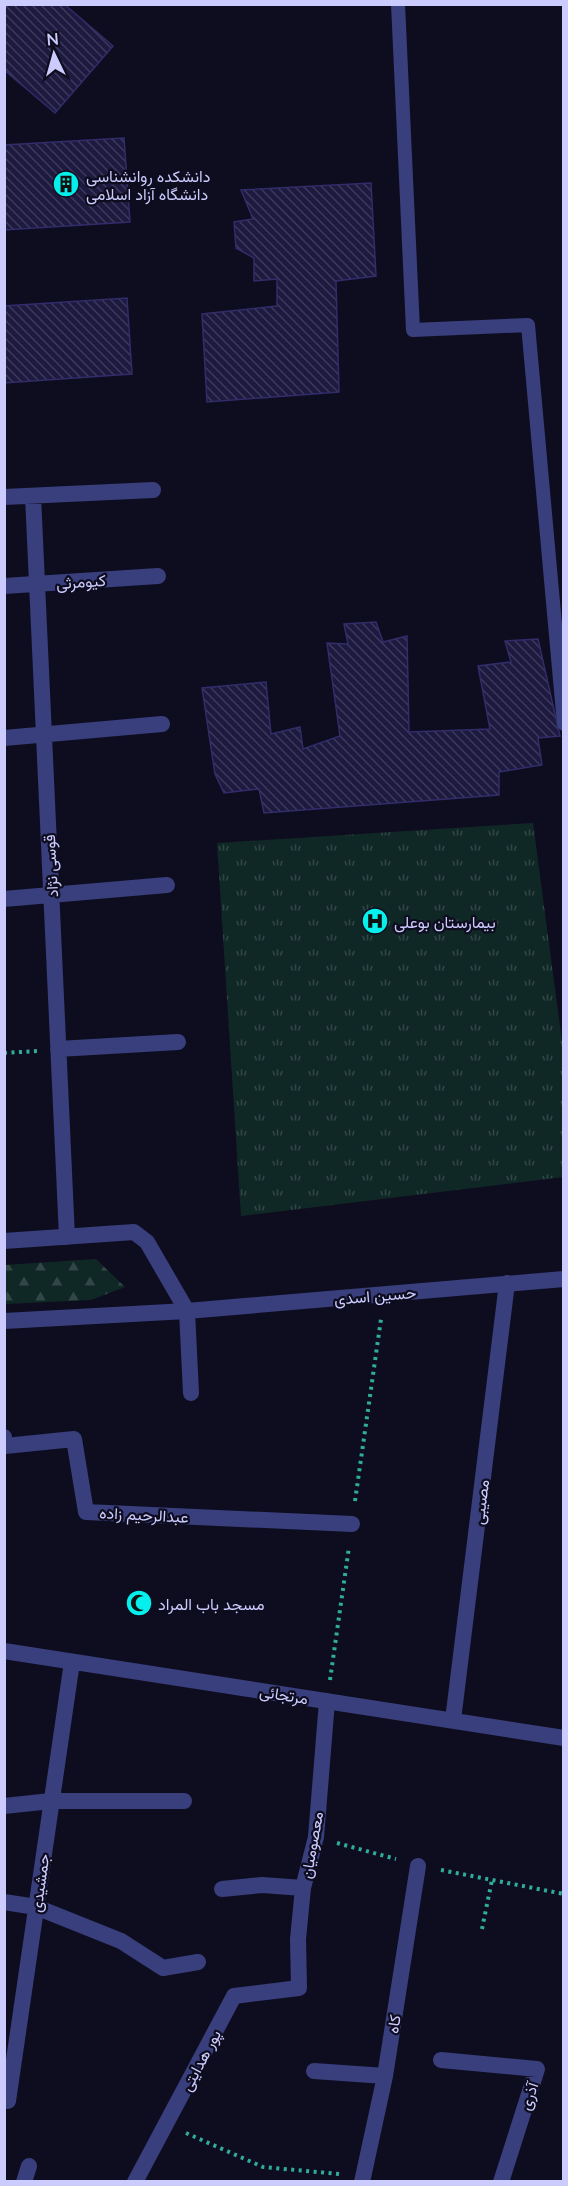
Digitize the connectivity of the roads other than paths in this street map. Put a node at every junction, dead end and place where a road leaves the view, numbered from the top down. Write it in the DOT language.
graph roads {
  1 [pos="398,4"];
  2 [pos="153,490"];
  3 [pos="33,496"];
  4 [pos="4,497"];
  5 [pos="158,576"];
  6 [pos="37,584"];
  7 [pos="4,586"];
  8 [pos="162,724"];
  9 [pos="564,724"];
  10 [pos="44,735"];
  11 [pos="4,738"];
  12 [pos="167,885"];
  13 [pos="51,896"];
  14 [pos="4,899"];
  15 [pos="178,1042"];
  16 [pos="58,1049"];
  17 [pos="67,1237"];
  18 [pos="4,1241"];
  19 [pos="564,1279"];
  20 [pos="507,1283"];
  21 [pos="186,1311"];
  22 [pos="4,1320"];
  23 [pos="191,1393"];
  24 [pos="4,1437"];
  25 [pos="352,1524"];
  26 [pos="4,1651"];
  27 [pos="72,1662"];
  28 [pos="327,1701"];
  29 [pos="453,1720"];
  30 [pos="564,1738"];
  31 [pos="51,1801"];
  32 [pos="184,1802"];
  33 [pos="4,1806"];
  34 [pos="418,1866"];
  35 [pos="303,1888"];
  36 [pos="222,1889"];
  37 [pos="4,1902"];
  38 [pos="36,1907"];
  39 [pos="198,1962"];
  40 [pos="299,1988"];
  41 [pos="441,2060"];
  42 [pos="314,2071"];
  43 [pos="384,2076"];
  44 [pos="4,2100"];
  45 [pos="362,2179"];
  46 [pos="135,2181"];
  47 [pos="501,2181"];
  1 -- 9 [label="lane"];
  2 -- 3 [label="street"];
  3 -- 4 [label="street"];
  3 -- 6 [label="street, قوسی نژاد"];
  5 -- 6 [label="street, کیومرثی"];
  6 -- 7 [label="street, کیومرثی"];
  6 -- 10 [label="street, قوسی نژاد"];
  8 -- 10 [label="street"];
  10 -- 11 [label="street"];
  10 -- 13 [label="street, قوسی نژاد"];
  12 -- 13 [label="street"];
  13 -- 14 [label="street"];
  13 -- 16 [label="street, قوسی نژاد"];
  15 -- 16 [label="street"];
  16 -- 17 [label="street, قوسی نژاد"];
  17 -- 18 [label="street"];
  17 -- 21 [label="street"];
  19 -- 20 [label="street, حسین اسدی"];
  20 -- 21 [label="street, حسین اسدی"];
  20 -- 29 [label="street, مصیبی"];
  21 -- 22 [label="street, حسین اسدی"];
  21 -- 23 [label="street"];
  24 -- 25 [label="street, عبدالرحیم زاده"];
  26 -- 27 [label="street, مرتجائی"];
  27 -- 28 [label="street, مرتجائی"];
  27 -- 31 [label="street, جمشیدی"];
  28 -- 29 [label="street, مرتجائی"];
  28 -- 35 [label="street, معصومیان"];
  29 -- 30 [label="street, مرتجائی"];
  31 -- 32 [label="street"];
  31 -- 33 [label="street"];
  31 -- 38 [label="street, جمشیدی"];
  34 -- 43 [label="street, کاه"];
  35 -- 36 [label="street"];
  35 -- 40 [label="street, معصومیان"];
  37 -- 38 [label="street"];
  38 -- 39 [label="street"];
  38 -- 44 [label="street, جمشیدی"];
  40 -- 46 [label="street, پور هدایتی"];
  41 -- 47 [label="street, آذری"];
  42 -- 43 [label="street"];
  43 -- 45 [label="street, کاه"];
}
